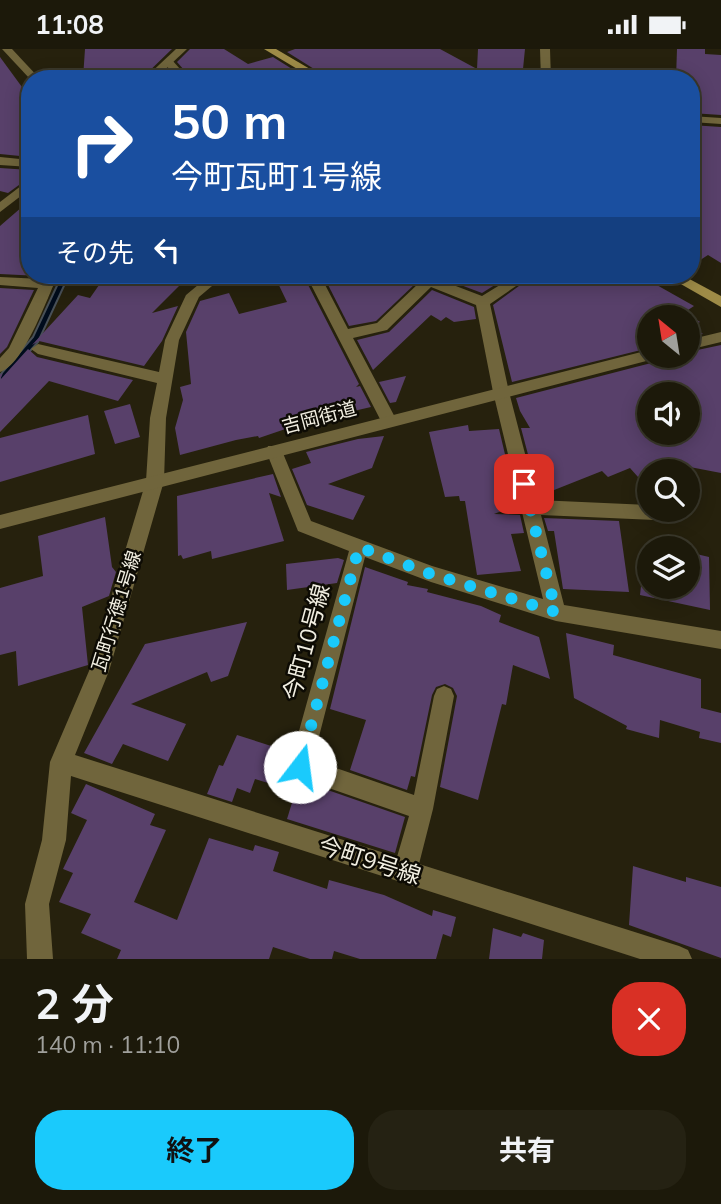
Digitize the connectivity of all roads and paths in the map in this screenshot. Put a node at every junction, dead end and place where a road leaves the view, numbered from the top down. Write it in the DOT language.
graph roads {
  1 [pos="7,49"];
  2 [pos="182,49"];
  3 [pos="270,49"];
  4 [pos="545,49"];
  5 [pos="168,62"];
  6 [pos="27,70"];
  7 [pos="159,70"];
  8 [pos="176,70"];
  9 [pos="306,70"];
  10 [pos="546,70"];
  11 [pos="700,120"];
  12 [pos="721,121"];
  13 [pos="0,161"];
  14 [pos="21,164"];
  15 [pos="21,190"];
  16 [pos="0,208"];
  17 [pos="21,280"];
  18 [pos="0,281"];
  19 [pos="47,284"];
  20 [pos="207,284"];
  21 [pos="318,284"];
  22 [pos="426,284"];
  23 [pos="437,284"];
  24 [pos="511,284"];
  25 [pos="689,284"];
  26 [pos="483,302"];
  27 [pos="721,302"];
  28 [pos="343,335"];
  29 [pos="721,337"];
  30 [pos="700,342"];
  31 [pos="38,349"];
  32 [pos="637,358"];
  33 [pos="0,367"];
  34 [pos="164,379"];
  35 [pos="501,392"];
  36 [pos="389,421"];
  37 [pos="274,451"];
  38 [pos="155,481"];
  39 [pos="530,507"];
  40 [pos="637,513"];
  41 [pos="0,522"];
  42 [pos="359,547"];
  43 [pos="556,612"];
  44 [pos="721,640"];
  45 [pos="444,697"];
  46 [pos="61,762"];
  47 [pos="422,809"];
  48 [pos="405,871"];
  49 [pos="40,959"];
  50 [pos="679,959"];
  1 -- 6 [label="street"];
  2 -- 5 [label="street"];
  3 -- 9 [label="main road"];
  4 -- 10 [label="street"];
  5 -- 7 [label="street"];
  5 -- 8 [label="street"];
  11 -- 12 [label="street"];
  13 -- 14 [label="street"];
  15 -- 16 [label="street"];
  17 -- 18 [label="street"];
  19 -- 33 [label="street"];
  20 -- 34 [label="street, 瓦町行徳1号線"];
  21 -- 28 [label="street"];
  22 -- 28 [label="street"];
  23 -- 26 [label="street"];
  24 -- 26 [label="street"];
  25 -- 27 [label="main road"];
  26 -- 35 [label="street"];
  28 -- 36 [label="street"];
  29 -- 30 [label="street"];
  31 -- 34 [label="street"];
  32 -- 35 [label="street, 吉岡街道"];
  34 -- 38 [label="street, 瓦町行徳1号線"];
  35 -- 36 [label="street, 吉岡街道"];
  35 -- 39 [label="street"];
  36 -- 37 [label="street, 吉岡街道"];
  37 -- 38 [label="street, 吉岡街道"];
  37 -- 42 [label="street"];
  38 -- 41 [label="street, 吉岡街道"];
  38 -- 46 [label="street, 瓦町行徳1号線"];
  39 -- 40 [label="street"];
  39 -- 43 [label="street"];
  42 -- 43 [label="street"];
  42 -- 47 [label="street, 今町10号線"];
  43 -- 44 [label="street"];
  45 -- 47 [label="street"];
  46 -- 48 [label="street, 今町9号線"];
  46 -- 49 [label="street, 瓦町行徳1号線"];
  47 -- 48 [label="street"];
  48 -- 50 [label="street, 今町9号線"];
}
